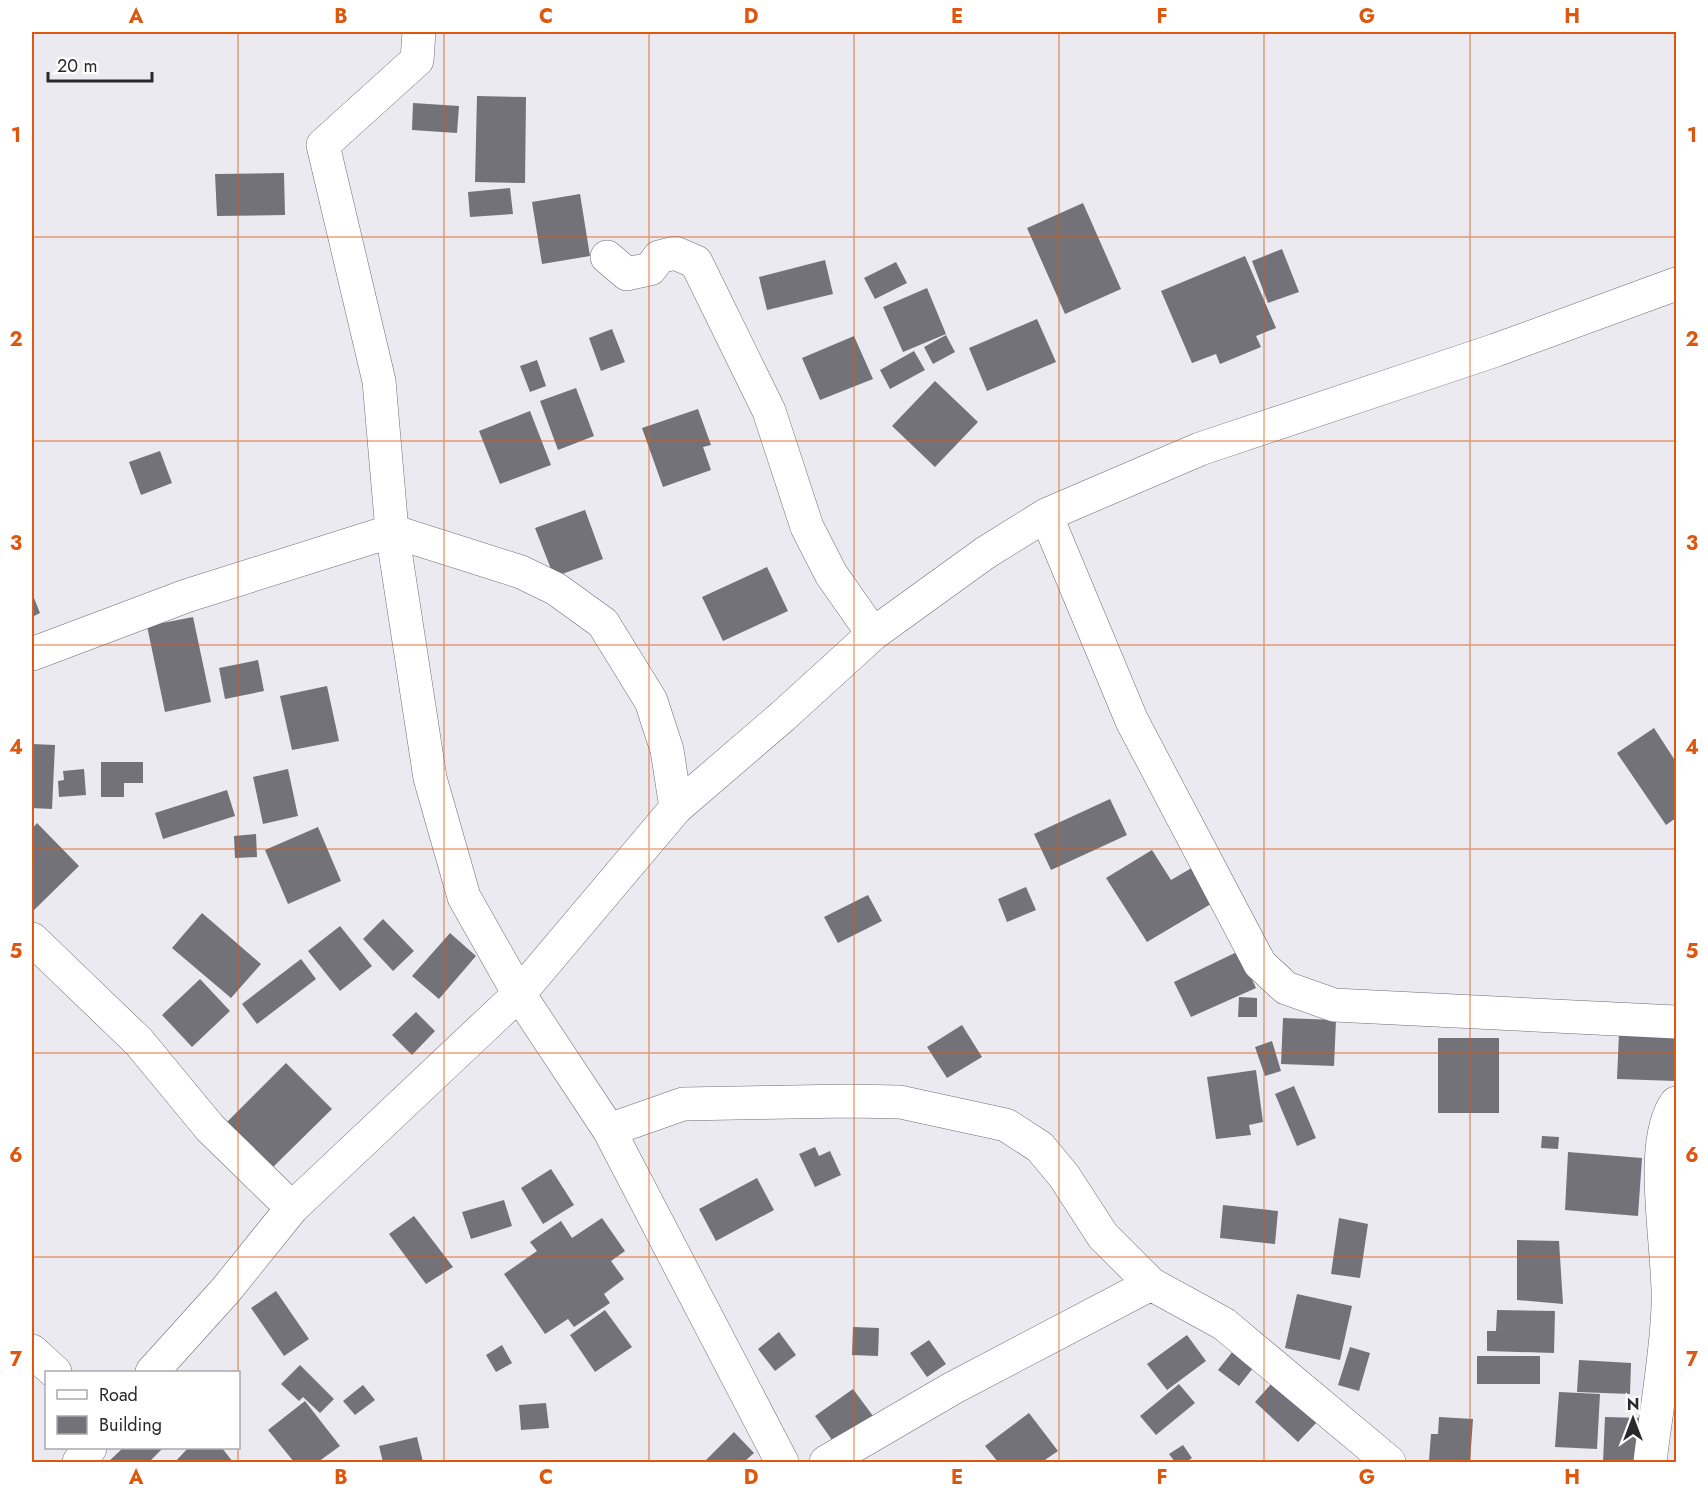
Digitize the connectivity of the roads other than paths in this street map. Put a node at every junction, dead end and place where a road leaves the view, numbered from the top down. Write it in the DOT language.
graph roads {
  1 [pos="419,32"];
  2 [pos="606,257"];
  3 [pos="1677,284"];
  4 [pos="1046,515"];
  5 [pos="392,531"];
  6 [pos="873,634"];
  7 [pos="32,654"];
  8 [pos="676,808"];
  9 [pos="32,939"];
  10 [pos="519,994"];
  11 [pos="1677,1022"];
  12 [pos="1677,1103"];
  13 [pos="609,1130"];
  14 [pos="292,1208"];
  15 [pos="1150,1284"];
  16 [pos="32,1351"];
  17 [pos="54,1371"];
  18 [pos="153,1371"];
  19 [pos="89,1449"];
  20 [pos="79,1462"];
  21 [pos="782,1462"];
  22 [pos="826,1462"];
  23 [pos="1389,1462"];
  24 [pos="1650,1462"];
  1 -- 5 [label="street"];
  2 -- 6 [label="street"];
  3 -- 4 [label="street"];
  4 -- 6 [label="street"];
  4 -- 11 [label="street"];
  5 -- 7 [label="street"];
  5 -- 8 [label="street"];
  5 -- 10 [label="street"];
  6 -- 8 [label="street"];
  8 -- 10 [label="street"];
  9 -- 14 [label="street"];
  10 -- 13 [label="street"];
  10 -- 14 [label="street"];
  12 -- 24 [label="street"];
  13 -- 15 [label="street"];
  13 -- 21 [label="street"];
  14 -- 18 [label="street"];
  15 -- 22 [label="street"];
  15 -- 23 [label="street"];
  16 -- 17 [label="street"];
  19 -- 20 [label="street"];
}
